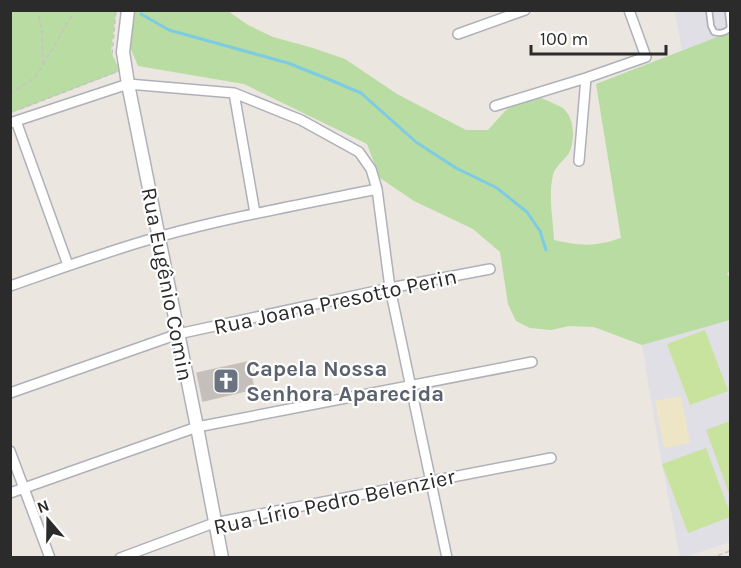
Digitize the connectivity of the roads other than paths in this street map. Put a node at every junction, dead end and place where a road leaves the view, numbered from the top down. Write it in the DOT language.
graph roads {
  1 [pos="128,10"];
  2 [pos="525,10"];
  3 [pos="629,10"];
  4 [pos="709,10"];
  5 [pos="728,10"];
  6 [pos="458,34"];
  7 [pos="586,78"];
  8 [pos="128,84"];
  9 [pos="234,93"];
  10 [pos="495,106"];
  11 [pos="13,122"];
  12 [pos="579,161"];
  13 [pos="377,189"];
  14 [pos="255,213"];
  15 [pos="158,237"];
  16 [pos="68,266"];
  17 [pos="490,269"];
  18 [pos="10,286"];
  19 [pos="390,288"];
  20 [pos="178,334"];
  21 [pos="531,362"];
  22 [pos="411,384"];
  23 [pos="10,393"];
  24 [pos="197,427"];
  25 [pos="10,451"];
  26 [pos="551,458"];
  27 [pos="431,480"];
  28 [pos="24,488"];
  29 [pos="10,493"];
  30 [pos="214,523"];
  31 [pos="50,558"];
  32 [pos="120,558"];
  33 [pos="222,558"];
  34 [pos="447,558"];
  1 -- 8 [label="street, Rua Eugênio Comin"];
  2 -- 6 [label="street"];
  3 -- 7 [label="street"];
  4 -- 5 [label="lane"];
  7 -- 10 [label="street"];
  7 -- 12 [label="street"];
  8 -- 9 [label="street"];
  8 -- 11 [label="street"];
  8 -- 15 [label="street, Rua Eugênio Comin"];
  9 -- 13 [label="street"];
  9 -- 14 [label="street"];
  11 -- 16 [label="street"];
  13 -- 14 [label="street"];
  13 -- 19 [label="street"];
  14 -- 15 [label="street"];
  15 -- 16 [label="street"];
  15 -- 20 [label="street, Rua Eugênio Comin"];
  16 -- 18 [label="street"];
  17 -- 19 [label="street, Rua Joana Presotto Perin"];
  19 -- 20 [label="street, Rua Joana Presotto Perin"];
  19 -- 22 [label="street"];
  20 -- 23 [label="street, Rua Joana Presotto Perin"];
  20 -- 24 [label="street, Rua Eugênio Comin"];
  21 -- 22 [label="street"];
  22 -- 24 [label="street"];
  22 -- 27 [label="street"];
  24 -- 28 [label="street"];
  24 -- 30 [label="street, Rua Eugênio Comin"];
  25 -- 28 [label="street"];
  26 -- 27 [label="street, Rua Lírio Pedro Belenzier"];
  27 -- 30 [label="street, Rua Lírio Pedro Belenzier"];
  27 -- 34 [label="street"];
  28 -- 29 [label="street"];
  28 -- 31 [label="street"];
  30 -- 32 [label="street, Rua Lírio Pedro Belenzier"];
  30 -- 33 [label="street, Rua Eugênio Comin"];
}
